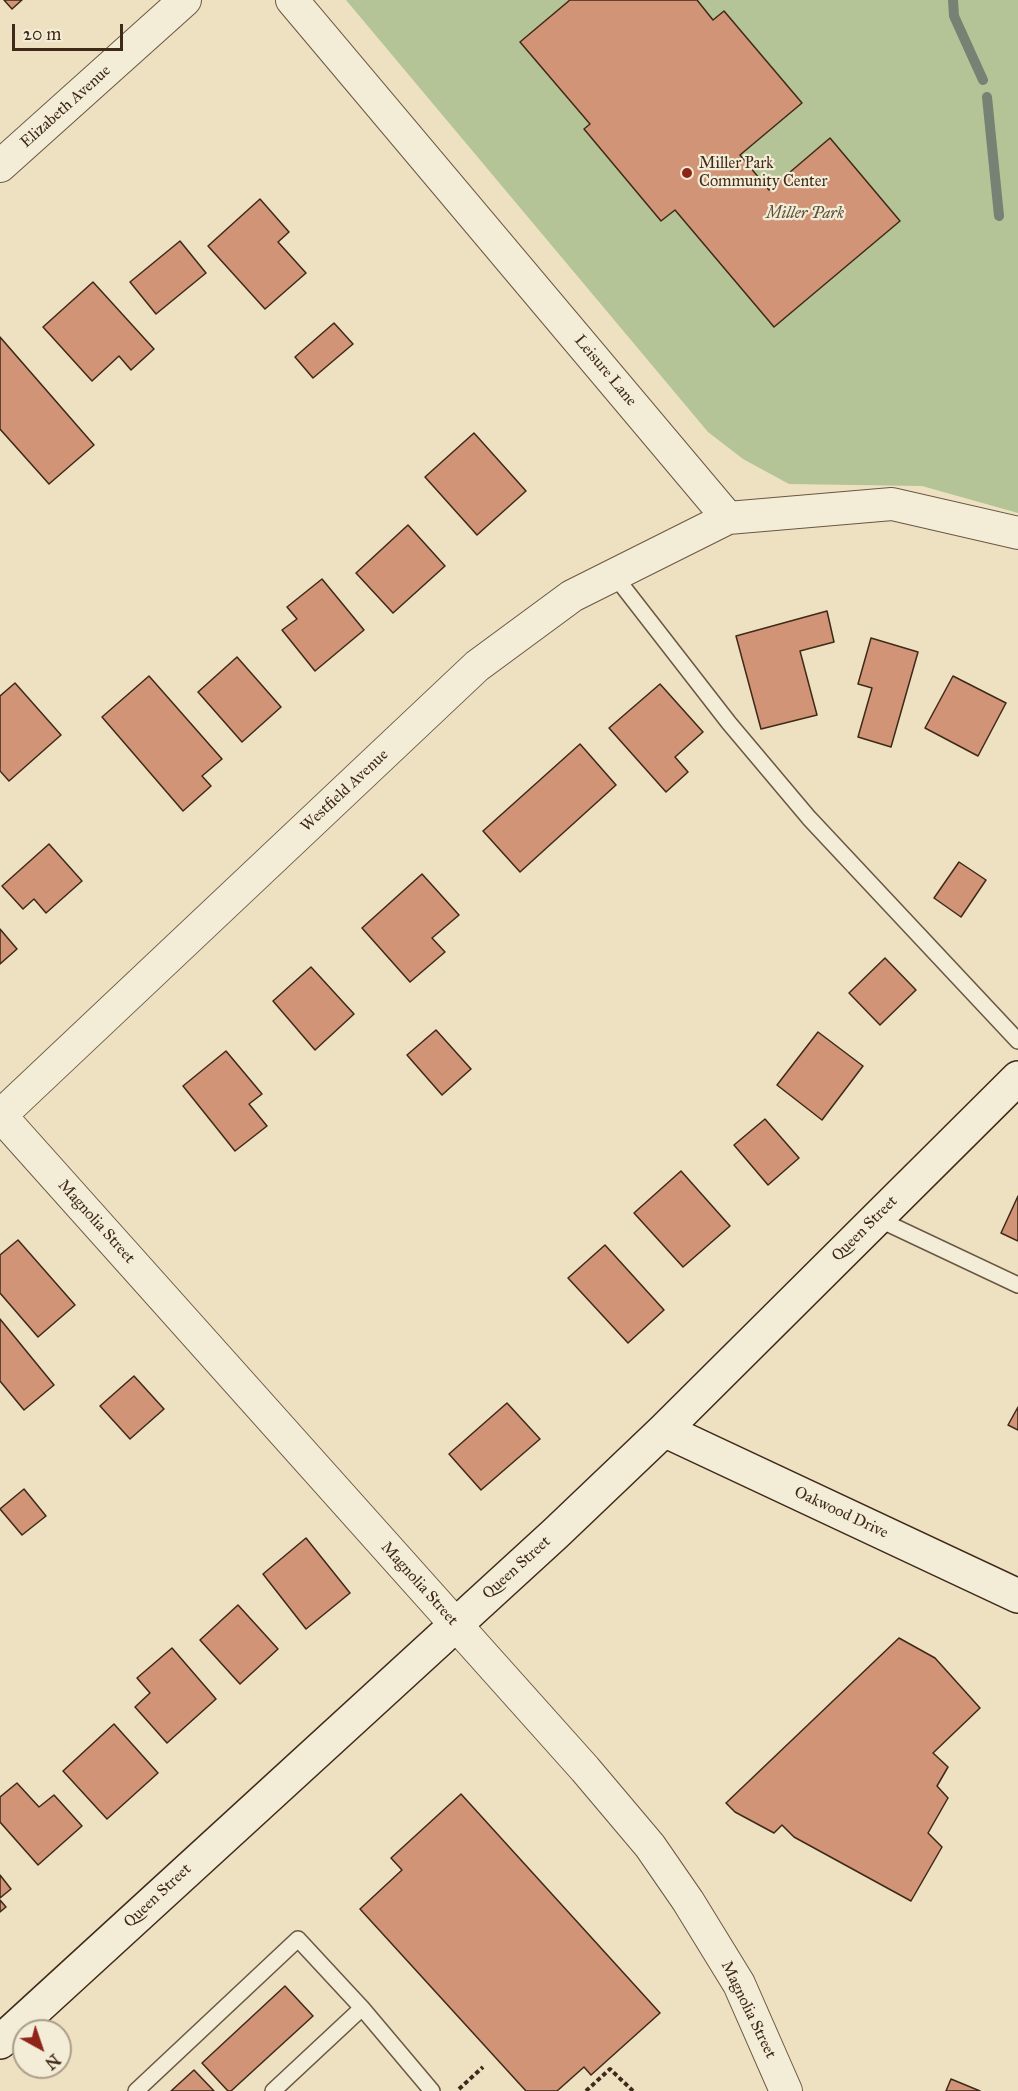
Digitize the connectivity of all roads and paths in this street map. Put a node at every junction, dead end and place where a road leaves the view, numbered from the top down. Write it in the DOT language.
graph roads {
  1 [pos="185,0"];
  2 [pos="292,0"];
  3 [pos="0,166"];
  4 [pos="728,518"];
  5 [pos="1018,533"];
  6 [pos="614,575"];
  7 [pos="1018,1041"];
  8 [pos="1018,1078"];
  9 [pos="0,1115"];
  10 [pos="876,1218"];
  11 [pos="1018,1285"];
  12 [pos="664,1430"];
  13 [pos="1018,1596"];
  14 [pos="455,1624"];
  15 [pos="362,2008"];
  16 [pos="0,2042"];
  17 [pos="483,2067"];
  18 [pos="136,2091"];
  19 [pos="273,2091"];
  20 [pos="432,2091"];
  21 [pos="456,2091"];
  22 [pos="586,2091"];
  23 [pos="633,2091"];
  24 [pos="786,2091"];
  1 -- 3 [label="street, Elizabeth Avenue"];
  2 -- 4 [label="street, Leisure Lane"];
  4 -- 5 [label="street"];
  4 -- 6 [label="street, Westfield Avenue"];
  6 -- 7 [label="lane"];
  6 -- 9 [label="street, Westfield Avenue"];
  8 -- 10 [label="street, Queen Street"];
  9 -- 14 [label="street, Magnolia Street"];
  10 -- 11 [label="lane"];
  10 -- 12 [label="street, Queen Street"];
  12 -- 13 [label="street, Oakwood Drive"];
  12 -- 14 [label="street, Queen Street"];
  14 -- 16 [label="street, Queen Street"];
  14 -- 24 [label="street, Magnolia Street"];
  15 -- 18 [label="lane"];
  15 -- 19 [label="lane"];
  15 -- 20 [label="lane"];
  17 -- 21 [label="path"];
  22 -- 23 [label="path"];
}
